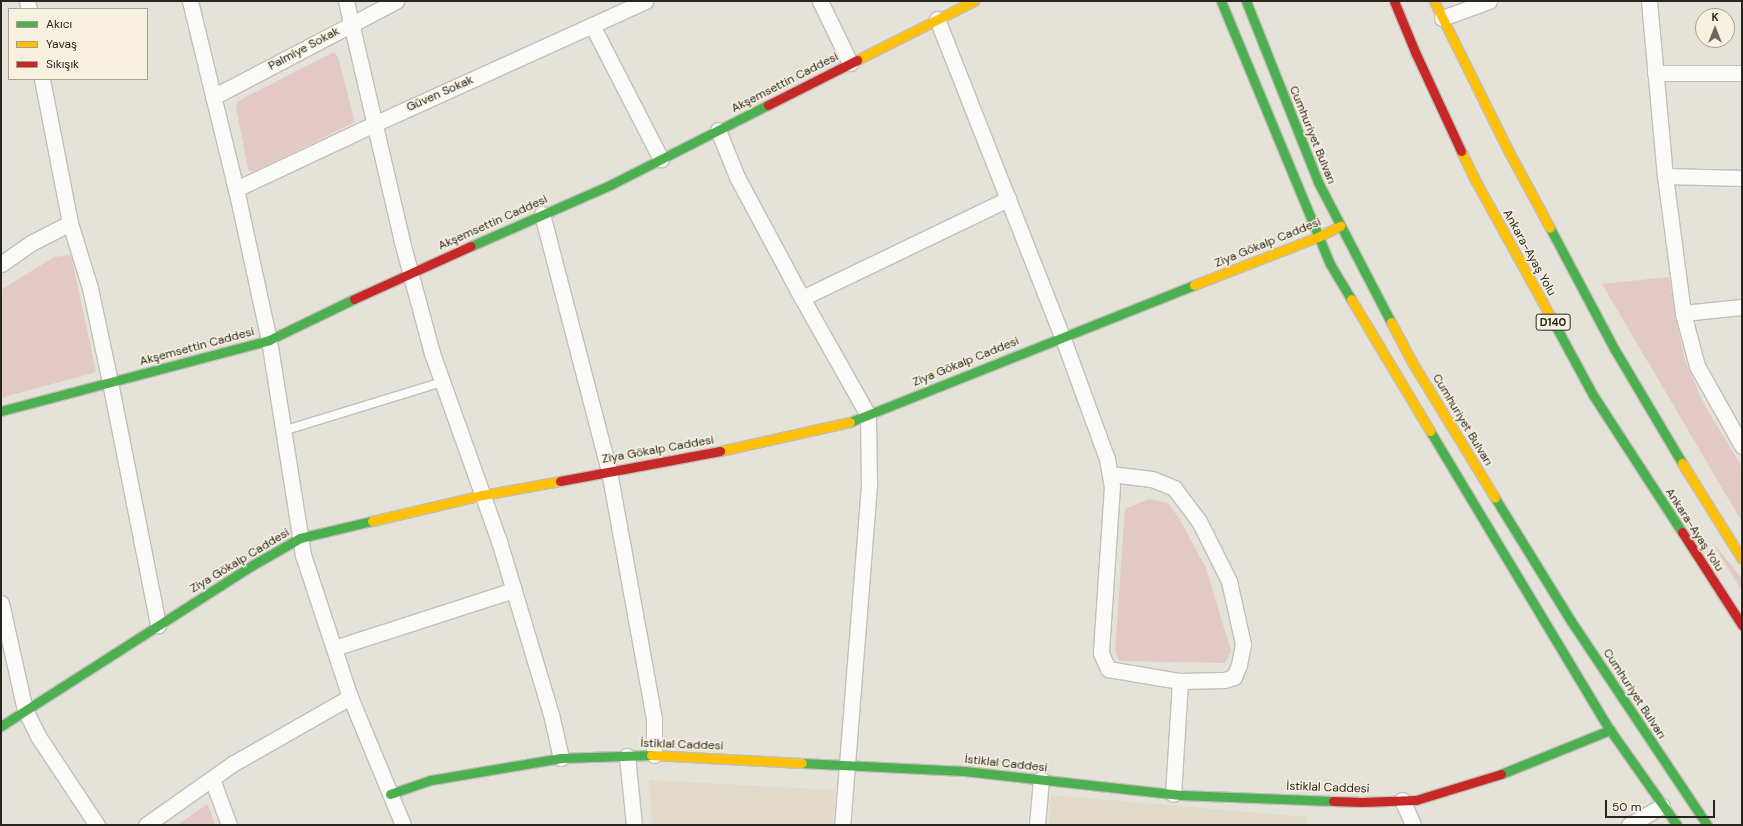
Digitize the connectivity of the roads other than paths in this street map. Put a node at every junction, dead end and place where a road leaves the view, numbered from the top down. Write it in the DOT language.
graph roads {
  1 [pos="190,1"];
  2 [pos="346,1"];
  3 [pos="396,1"];
  4 [pos="645,1"];
  5 [pos="820,1"];
  6 [pos="974,1"];
  7 [pos="1221,1"];
  8 [pos="1246,1"];
  9 [pos="1394,1"];
  10 [pos="1434,1"];
  11 [pos="1489,1"];
  12 [pos="1649,1"];
  13 [pos="1442,18"];
  14 [pos="938,19"];
  15 [pos="351,24"];
  16 [pos="592,25"];
  17 [pos="850,63"];
  18 [pos="1655,73"];
  19 [pos="1742,73"];
  20 [pos="42,80"];
  21 [pos="213,97"];
  22 [pos="374,124"];
  23 [pos="718,130"];
  24 [pos="660,159"];
  25 [pos="1665,176"];
  26 [pos="1742,178"];
  27 [pos="236,190"];
  28 [pos="1008,199"];
  29 [pos="542,214"];
  30 [pos="70,223"];
  31 [pos="1340,226"];
  32 [pos="1318,237"];
  33 [pos="1,264"];
  34 [pos="410,272"];
  35 [pos="802,298"];
  36 [pos="1742,307"];
  37 [pos="1683,312"];
  38 [pos="1062,336"];
  39 [pos="269,340"];
  40 [pos="110,382"];
  41 [pos="442,382"];
  42 [pos="1,411"];
  43 [pos="868,414"];
  44 [pos="283,431"];
  45 [pos="1742,446"];
  46 [pos="608,471"];
  47 [pos="1110,474"];
  48 [pos="483,495"];
  49 [pos="300,538"];
  50 [pos="1742,559"];
  51 [pos="514,590"];
  52 [pos="1,603"];
  53 [pos="158,625"];
  54 [pos="1742,625"];
  55 [pos="334,648"];
  56 [pos="1180,680"];
  57 [pos="350,697"];
  58 [pos="25,710"];
  59 [pos="1,726"];
  60 [pos="1610,730"];
  61 [pos="654,754"];
  62 [pos="627,756"];
  63 [pos="561,758"];
  64 [pos="846,766"];
  65 [pos="212,779"];
  66 [pos="1041,779"];
  67 [pos="390,794"];
  68 [pos="1173,794"];
  69 [pos="1402,800"];
  70 [pos="1662,806"];
  71 [pos="97,825"];
  72 [pos="146,825"];
  73 [pos="229,825"];
  74 [pos="403,825"];
  75 [pos="634,825"];
  76 [pos="842,825"];
  77 [pos="1038,825"];
  78 [pos="1413,825"];
  79 [pos="1629,825"];
  80 [pos="1677,825"];
  81 [pos="1707,825"];
  1 -- 21 [label="street"];
  2 -- 15 [label="street"];
  3 -- 15 [label="street, Palmiye Sokak"];
  4 -- 16 [label="street, Güven Sokak"];
  5 -- 17 [label="street"];
  6 -- 14 [label="main road, Akşemsettin Caddesi"];
  7 -- 32 [label="main road"];
  8 -- 31 [label="main road, Cumhuriyet Bulvarı"];
  9 -- 54 [label="main road, Ankara-Ayaş Yolu / D140"];
  10 -- 13 [label="main road, Ankara-Ayaş Yolu"];
  11 -- 13 [label="street"];
  12 -- 18 [label="street"];
  13 -- 50 [label="main road, Ankara-Ayaş Yolu"];
  14 -- 17 [label="main road, Akşemsettin Caddesi"];
  14 -- 28 [label="street"];
  15 -- 21 [label="street, Palmiye Sokak"];
  15 -- 22 [label="street"];
  16 -- 22 [label="street, Güven Sokak"];
  16 -- 24 [label="street"];
  17 -- 23 [label="main road, Akşemsettin Caddesi"];
  18 -- 19 [label="street"];
  18 -- 25 [label="street"];
  20 -- 30 [label="street"];
  21 -- 27 [label="street"];
  22 -- 27 [label="street, Güven Sokak"];
  22 -- 34 [label="street"];
  23 -- 24 [label="main road, Akşemsettin Caddesi"];
  23 -- 35 [label="street"];
  24 -- 29 [label="main road, Akşemsettin Caddesi"];
  25 -- 26 [label="street"];
  25 -- 37 [label="street"];
  27 -- 39 [label="street"];
  28 -- 35 [label="street"];
  28 -- 38 [label="street"];
  29 -- 34 [label="main road, Akşemsettin Caddesi"];
  29 -- 46 [label="street"];
  30 -- 33 [label="street"];
  30 -- 40 [label="street"];
  31 -- 32 [label="main road, Ziya Gökalp Caddesi"];
  31 -- 81 [label="main road, Cumhuriyet Bulvarı"];
  32 -- 38 [label="main road, Ziya Gökalp Caddesi"];
  32 -- 60 [label="main road"];
  34 -- 39 [label="main road, Akşemsettin Caddesi"];
  34 -- 41 [label="street"];
  35 -- 43 [label="street"];
  36 -- 37 [label="street"];
  37 -- 45 [label="street"];
  38 -- 43 [label="main road, Ziya Gökalp Caddesi"];
  38 -- 47 [label="street"];
  39 -- 40 [label="main road, Akşemsettin Caddesi"];
  39 -- 44 [label="street"];
  40 -- 42 [label="main road, Akşemsettin Caddesi"];
  40 -- 53 [label="street"];
  41 -- 44 [label="lane"];
  41 -- 48 [label="street"];
  43 -- 46 [label="main road, Ziya Gökalp Caddesi"];
  43 -- 64 [label="street"];
  44 -- 49 [label="street"];
  46 -- 48 [label="main road, Ziya Gökalp Caddesi"];
  46 -- 61 [label="street"];
  47 -- 56 [label="street"];
  47 -- 56 [label="street"];
  48 -- 49 [label="main road, Ziya Gökalp Caddesi"];
  48 -- 51 [label="street"];
  49 -- 53 [label="main road, Ziya Gökalp Caddesi"];
  49 -- 55 [label="street"];
  51 -- 55 [label="street"];
  51 -- 63 [label="street"];
  52 -- 58 [label="street"];
  53 -- 58 [label="main road, Ziya Gökalp Caddesi"];
  55 -- 57 [label="street"];
  56 -- 68 [label="street"];
  57 -- 65 [label="street"];
  57 -- 67 [label="street"];
  58 -- 59 [label="main road, Ziya Gökalp Caddesi"];
  58 -- 71 [label="street"];
  60 -- 69 [label="main road, İstiklal Caddesi"];
  60 -- 70 [label="main road"];
  61 -- 62 [label="main road, İstiklal Caddesi"];
  61 -- 64 [label="main road, İstiklal Caddesi"];
  62 -- 63 [label="main road, İstiklal Caddesi"];
  62 -- 75 [label="street"];
  63 -- 67 [label="main road, İstiklal Caddesi"];
  64 -- 66 [label="main road, İstiklal Caddesi"];
  64 -- 76 [label="street"];
  65 -- 72 [label="street"];
  65 -- 73 [label="street"];
  66 -- 68 [label="main road, İstiklal Caddesi"];
  66 -- 77 [label="street"];
  67 -- 74 [label="street"];
  68 -- 69 [label="main road, İstiklal Caddesi"];
  69 -- 78 [label="street"];
  70 -- 79 [label="street"];
  70 -- 80 [label="main road"];
}
